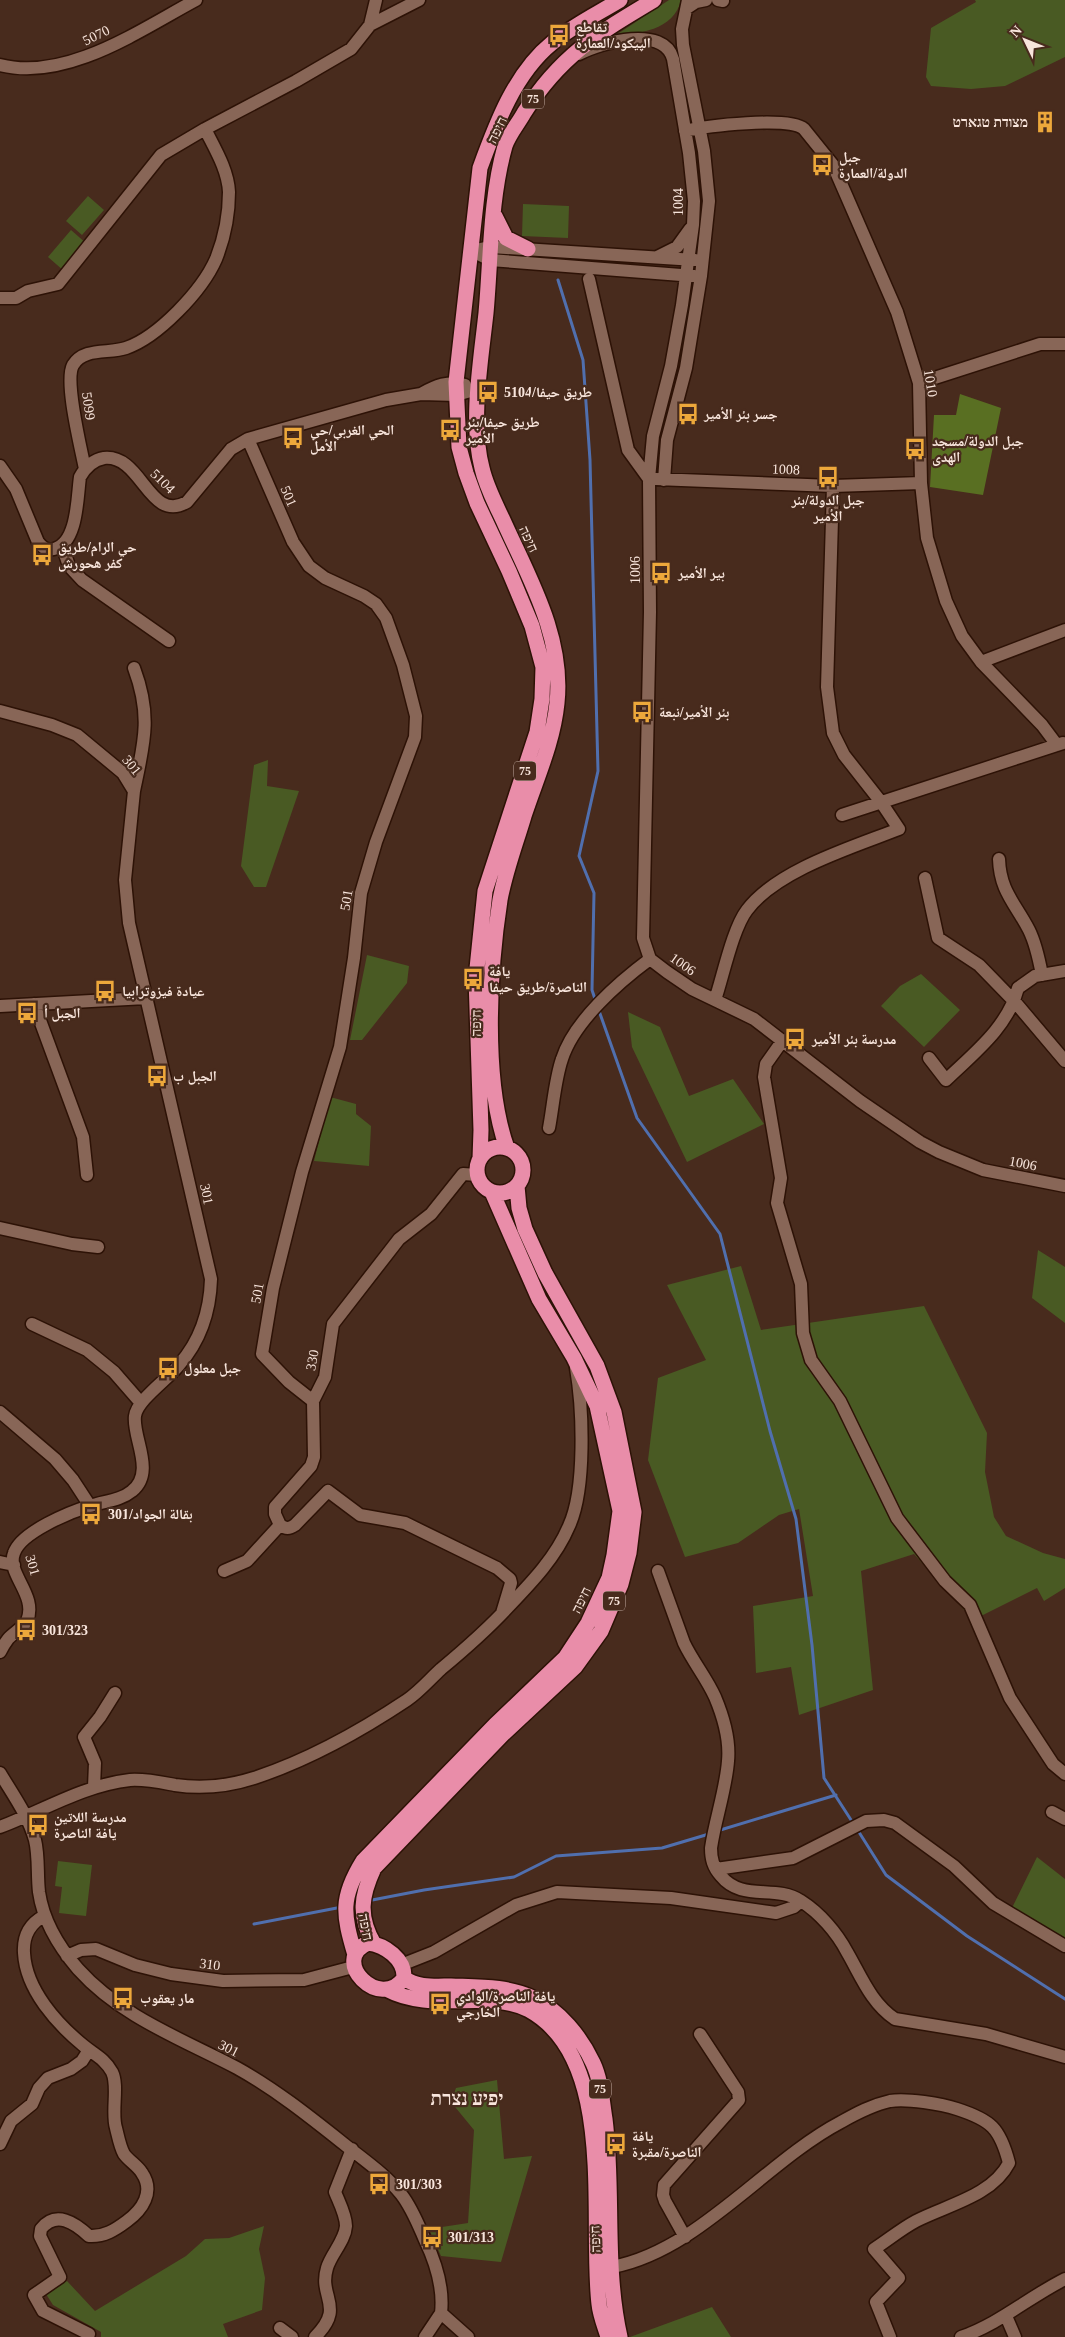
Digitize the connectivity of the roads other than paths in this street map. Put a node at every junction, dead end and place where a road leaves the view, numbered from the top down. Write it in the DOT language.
graph roads {
  1 [pos="196,0"];
  2 [pos="376,0"];
  3 [pos="419,0"];
  4 [pos="620,0"];
  5 [pos="654,0"];
  6 [pos="706,0"];
  7 [pos="718,0"];
  8 [pos="722,0"];
  9 [pos="688,4"];
  10 [pos="370,25"];
  11 [pos="0,65"];
  12 [pos="555,72"];
  13 [pos="699,128"];
  14 [pos="205,129"];
  15 [pos="685,131"];
  16 [pos="494,214"];
  17 [pos="693,225"];
  18 [pos="528,249"];
  19 [pos="472,251"];
  20 [pos="491,253"];
  21 [pos="656,258"];
  22 [pos="688,260"];
  23 [pos="703,261"];
  24 [pos="658,273"];
  25 [pos="686,275"];
  26 [pos="701,276"];
  27 [pos="589,280"];
  28 [pos="683,294"];
  29 [pos="0,298"];
  30 [pos="1065,344"];
  31 [pos="919,383"];
  32 [pos="456,388"];
  33 [pos="478,389"];
  34 [pos="248,439"];
  35 [pos="0,466"];
  36 [pos="85,469"];
  37 [pos="649,479"];
  38 [pos="664,480"];
  39 [pos="921,483"];
  40 [pos="833,486"];
  41 [pos="62,545"];
  42 [pos="1065,630"];
  43 [pos="169,641"];
  44 [pos="981,662"];
  45 [pos="134,668"];
  46 [pos="0,711"];
  47 [pos="1061,744"];
  48 [pos="134,792"];
  49 [pos="881,802"];
  50 [pos="842,815"];
  51 [pos="999,859"];
  52 [pos="926,878"];
  53 [pos="650,959"];
  54 [pos="1065,971"];
  55 [pos="1042,975"];
  56 [pos="146,998"];
  57 [pos="715,1000"];
  58 [pos="1014,1002"];
  59 [pos="34,1004"];
  60 [pos="0,1006"];
  61 [pos="783,1040"];
  62 [pos="929,1058"];
  63 [pos="1065,1061"];
  64 [pos="549,1128"];
  65 [pos="507,1148"];
  66 [pos="480,1159"];
  67 [pos="87,1175"];
  68 [pos="477,1175"];
  69 [pos="517,1186"];
  70 [pos="1065,1186"];
  71 [pos="492,1192"];
  72 [pos="0,1228"];
  73 [pos="98,1248"];
  74 [pos="32,1324"];
  75 [pos="574,1358"];
  76 [pos="313,1402"];
  77 [pos="141,1403"];
  78 [pos="597,1406"];
  79 [pos="0,1412"];
  80 [pos="580,1418"];
  81 [pos="90,1506"];
  82 [pos="280,1525"];
  83 [pos="0,1562"];
  84 [pos="14,1566"];
  85 [pos="224,1571"];
  86 [pos="658,1571"];
  87 [pos="502,1614"];
  88 [pos="0,1652"];
  89 [pos="115,1693"];
  90 [pos="0,1773"];
  91 [pos="1065,1774"];
  92 [pos="94,1787"];
  93 [pos="1052,1812"];
  94 [pos="27,1817"];
  95 [pos="1065,1820"];
  96 [pos="0,1827"];
  97 [pos="716,1870"];
  98 [pos="801,1901"];
  99 [pos="44,1916"];
  100 [pos="374,1944"];
  101 [pos="1065,1946"];
  102 [pos="67,1956"];
  103 [pos="354,1961"];
  104 [pos="402,1971"];
  105 [pos="388,1990"];
  106 [pos="700,2034"];
  107 [pos="89,2050"];
  108 [pos="1065,2058"];
  109 [pos="0,2144"];
  110 [pos="352,2149"];
  111 [pos="685,2237"];
  112 [pos="612,2267"];
  113 [pos="1065,2279"];
  114 [pos="441,2313"];
  115 [pos="1006,2316"];
  116 [pos="280,2328"];
  117 [pos="89,2334"];
  118 [pos="292,2337"];
  119 [pos="315,2337"];
  120 [pos="425,2337"];
  121 [pos="468,2337"];
  122 [pos="608,2337"];
  123 [pos="620,2337"];
  124 [pos="890,2337"];
  125 [pos="961,2337"];
  126 [pos="1015,2337"];
  1 -- 11 [label="street, 5070"];
  2 -- 10 [label="street"];
  3 -- 10 [label="street"];
  4 -- 19 [label="highway, חיפה / 75"];
  5 -- 12 [label="highway, חיפה / 75"];
  6 -- 9 [label="street"];
  7 -- 8 [label="street"];
  9 -- 13 [label="street"];
  10 -- 14 [label="street"];
  12 -- 15 [label="street, 1004"];
  12 -- 16 [label="highway, חיפה / 75"];
  13 -- 15 [label="street, 1010"];
  13 -- 23 [label="street"];
  13 -- 31 [label="street, 1010"];
  14 -- 29 [label="street"];
  14 -- 36 [label="street, 5099"];
  15 -- 17 [label="street, 1004"];
  16 -- 18 [label="highway"];
  16 -- 20 [label="highway, חיפה / 75"];
  17 -- 21 [label="street"];
  17 -- 22 [label="street, 1004"];
  18 -- 20 [label="street"];
  18 -- 21 [label="street"];
  19 -- 20 [label="street"];
  19 -- 32 [label="highway, חיפה / 75"];
  20 -- 24 [label="street"];
  20 -- 33 [label="highway, חיפה / 75"];
  21 -- 22 [label="street"];
  22 -- 23 [label="street"];
  22 -- 25 [label="street, 1004"];
  23 -- 26 [label="street"];
  24 -- 25 [label="street"];
  24 -- 28 [label="street"];
  25 -- 26 [label="street"];
  25 -- 28 [label="street, 1004"];
  26 -- 38 [label="street"];
  27 -- 37 [label="street"];
  28 -- 37 [label="street, 1004"];
  30 -- 31 [label="street"];
  31 -- 39 [label="street, 1010"];
  32 -- 33 [label="street, 5104"];
  32 -- 34 [label="street, 5104"];
  32 -- 66 [label="highway, חיפה / 75"];
  33 -- 65 [label="highway, חיפה / 75"];
  34 -- 36 [label="street, 5104"];
  34 -- 76 [label="street, 501"];
  35 -- 41 [label="street"];
  36 -- 41 [label="street"];
  37 -- 38 [label="street, 1008"];
  37 -- 53 [label="street, 1006"];
  38 -- 40 [label="street, 1008"];
  39 -- 40 [label="street, 1008"];
  39 -- 44 [label="street, 1010"];
  40 -- 49 [label="street"];
  41 -- 43 [label="street"];
  42 -- 44 [label="street"];
  44 -- 47 [label="street, 1010"];
  45 -- 48 [label="street"];
  46 -- 48 [label="street, 301"];
  47 -- 49 [label="street"];
  48 -- 56 [label="street, 301"];
  49 -- 50 [label="street"];
  49 -- 57 [label="street"];
  51 -- 55 [label="street"];
  52 -- 58 [label="street"];
  53 -- 57 [label="street, 1006"];
  53 -- 64 [label="street"];
  54 -- 55 [label="street"];
  55 -- 58 [label="street"];
  56 -- 59 [label="street"];
  56 -- 77 [label="street, 301"];
  57 -- 61 [label="street, 1006"];
  58 -- 62 [label="street"];
  58 -- 63 [label="street"];
  59 -- 60 [label="street"];
  59 -- 67 [label="street"];
  61 -- 70 [label="street, 1006"];
  61 -- 91 [label="street"];
  65 -- 66 [label="highway"];
  65 -- 69 [label="highway, 75"];
  66 -- 68 [label="highway, 75"];
  68 -- 71 [label="highway"];
  68 -- 76 [label="street, 330"];
  69 -- 71 [label="highway"];
  69 -- 100 [label="highway, חיפה / 75"];
  71 -- 75 [label="highway, חיפה"];
  72 -- 73 [label="street"];
  74 -- 77 [label="street"];
  75 -- 78 [label="highway, חיפה"];
  75 -- 80 [label="street"];
  76 -- 82 [label="street, 330"];
  77 -- 81 [label="street, 301"];
  78 -- 80 [label="street"];
  78 -- 103 [label="highway, חיפה"];
  79 -- 81 [label="street"];
  80 -- 87 [label="street"];
  81 -- 84 [label="street, 301"];
  82 -- 85 [label="street"];
  82 -- 87 [label="street"];
  83 -- 84 [label="street"];
  84 -- 88 [label="street, 301"];
  86 -- 97 [label="street"];
  87 -- 92 [label="street"];
  89 -- 92 [label="street"];
  90 -- 94 [label="street, 301"];
  92 -- 94 [label="street"];
  93 -- 95 [label="street"];
  94 -- 96 [label="street"];
  94 -- 99 [label="street, 301"];
  97 -- 98 [label="street"];
  97 -- 101 [label="street"];
  98 -- 104 [label="street"];
  98 -- 108 [label="street"];
  99 -- 102 [label="street, 301"];
  99 -- 107 [label="street"];
  100 -- 103 [label="highway"];
  100 -- 104 [label="highway, 75"];
  102 -- 103 [label="street, 310"];
  102 -- 110 [label="street, 301"];
  103 -- 105 [label="highway, 75"];
  104 -- 105 [label="highway"];
  104 -- 112 [label="highway, חיפה / 75"];
  105 -- 122 [label="highway, חיפה / 75"];
  106 -- 111 [label="street"];
  107 -- 109 [label="street"];
  107 -- 117 [label="street"];
  110 -- 114 [label="street, 301"];
  110 -- 119 [label="street"];
  111 -- 112 [label="street"];
  111 -- 124 [label="street"];
  112 -- 123 [label="highway, חיפה / 75"];
  113 -- 115 [label="street"];
  114 -- 120 [label="street"];
  114 -- 121 [label="street"];
  115 -- 125 [label="street"];
  115 -- 126 [label="street"];
  116 -- 118 [label="street"];
}
